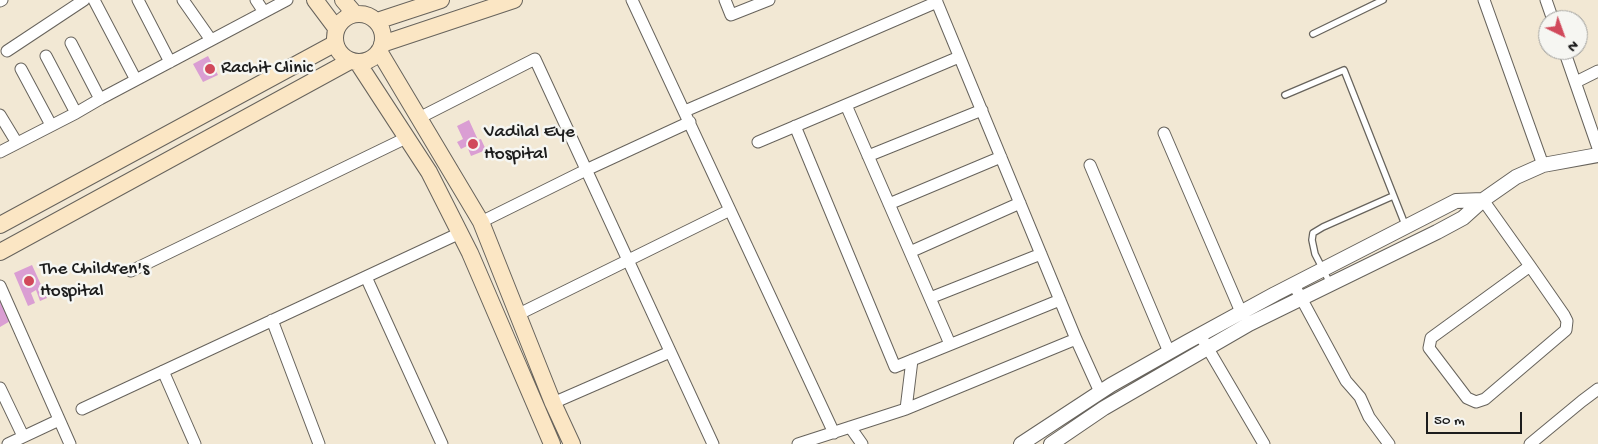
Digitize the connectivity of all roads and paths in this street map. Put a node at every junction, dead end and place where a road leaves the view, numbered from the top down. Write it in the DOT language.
graph roads {
  1 [pos="84,0"];
  2 [pos="94,0"];
  3 [pos="138,0"];
  4 [pos="183,0"];
  5 [pos="256,0"];
  6 [pos="287,0"];
  7 [pos="315,0"];
  8 [pos="343,0"];
  9 [pos="441,0"];
  10 [pos="514,0"];
  11 [pos="632,0"];
  12 [pos="724,0"];
  13 [pos="769,0"];
  14 [pos="1383,0"];
  15 [pos="936,1"];
  16 [pos="1485,1"];
  17 [pos="264,12"];
  18 [pos="355,14"];
  19 [pos="376,21"];
  20 [pos="1313,34"];
  21 [pos="335,36"];
  22 [pos="211,40"];
  23 [pos="71,43"];
  24 [pos="381,48"];
  25 [pos="7,51"];
  26 [pos="46,56"];
  27 [pos="959,57"];
  28 [pos="1568,60"];
  29 [pos="170,62"];
  30 [pos="354,62"];
  31 [pos="21,69"];
  32 [pos="1598,71"];
  33 [pos="136,80"];
  34 [pos="1576,82"];
  35 [pos="1286,95"];
  36 [pos="100,99"];
  37 [pos="846,105"];
  38 [pos="685,110"];
  39 [pos="982,110"];
  40 [pos="76,113"];
  41 [pos="0,115"];
  42 [pos="420,118"];
  43 [pos="690,122"];
  44 [pos="51,124"];
  45 [pos="795,126"];
  46 [pos="1164,133"];
  47 [pos="406,138"];
  48 [pos="758,142"];
  49 [pos="17,144"];
  50 [pos="1598,148"];
  51 [pos="0,152"];
  52 [pos="1598,155"];
  53 [pos="868,156"];
  54 [pos="1001,157"];
  55 [pos="1543,165"];
  56 [pos="1090,166"];
  57 [pos="586,170"];
  58 [pos="1394,196"];
  59 [pos="1483,200"];
  60 [pos="1020,203"];
  61 [pos="889,204"];
  62 [pos="730,210"];
  63 [pos="481,222"];
  64 [pos="0,225"];
  65 [pos="1406,227"];
  66 [pos="460,233"];
  67 [pos="0,252"];
  68 [pos="910,252"];
  69 [pos="1041,254"];
  70 [pos="628,260"];
  71 [pos="1530,266"];
  72 [pos="1323,270"];
  73 [pos="131,271"];
  74 [pos="366,276"];
  75 [pos="1331,284"];
  76 [pos="1294,285"];
  77 [pos="0,286"];
  78 [pos="930,298"];
  79 [pos="1301,298"];
  80 [pos="1060,300"];
  81 [pos="1242,312"];
  82 [pos="519,314"];
  83 [pos="272,320"];
  84 [pos="1200,334"];
  85 [pos="1076,340"];
  86 [pos="950,344"];
  87 [pos="1207,347"];
  88 [pos="670,352"];
  89 [pos="1169,352"];
  90 [pos="912,360"];
  91 [pos="163,371"];
  92 [pos="0,388"];
  93 [pos="1598,390"];
  94 [pos="1100,392"];
  95 [pos="553,403"];
  96 [pos="82,409"];
  97 [pos="906,410"];
  98 [pos="59,420"];
  99 [pos="850,427"];
  100 [pos="834,433"];
  101 [pos="23,436"];
  102 [pos="1262,443"];
  103 [pos="8,444"];
  104 [pos="70,444"];
  105 [pos="196,444"];
  106 [pos="318,444"];
  107 [pos="442,444"];
  108 [pos="552,444"];
  109 [pos="572,444"];
  110 [pos="713,444"];
  111 [pos="798,444"];
  112 [pos="862,444"];
  113 [pos="1021,444"];
  114 [pos="1052,444"];
  115 [pos="1388,444"];
  116 [pos="1530,444"];
  1 -- 25 [label="street"];
  2 -- 33 [label="street"];
  3 -- 29 [label="street"];
  4 -- 22 [label="street"];
  5 -- 17 [label="street"];
  6 -- 17 [label="street"];
  7 -- 21 [label="main road"];
  8 -- 18 [label="main road"];
  9 -- 19 [label="main road"];
  10 -- 24 [label="main road"];
  11 -- 38 [label="street"];
  12 -- 13 [label="street"];
  14 -- 20 [label="lane"];
  15 -- 27 [label="street"];
  15 -- 38 [label="street"];
  16 -- 55 [label="street"];
  17 -- 22 [label="street"];
  18 -- 19 [label="main road"];
  18 -- 21 [label="main road"];
  19 -- 24 [label="main road"];
  21 -- 30 [label="main road"];
  21 -- 64 [label="main road"];
  22 -- 29 [label="street"];
  23 -- 36 [label="street"];
  24 -- 30 [label="main road"];
  24 -- 42 [label="main road"];
  26 -- 40 [label="street"];
  27 -- 37 [label="street"];
  27 -- 39 [label="street"];
  28 -- 34 [label="street"];
  29 -- 33 [label="street"];
  30 -- 47 [label="main road"];
  30 -- 67 [label="main road"];
  31 -- 44 [label="street"];
  32 -- 34 [label="street"];
  33 -- 36 [label="street"];
  34 -- 50 [label="street"];
  35 -- 58 [label="lane"];
  36 -- 40 [label="street"];
  37 -- 45 [label="street"];
  37 -- 53 [label="street"];
  38 -- 43 [label="street"];
  39 -- 53 [label="street"];
  39 -- 54 [label="street"];
  40 -- 44 [label="street"];
  41 -- 49 [label="street"];
  42 -- 57 [label="street"];
  42 -- 63 [label="main road"];
  43 -- 57 [label="street"];
  43 -- 62 [label="street"];
  44 -- 49 [label="street"];
  45 -- 48 [label="street"];
  45 -- 90 [label="street"];
  46 -- 81 [label="street"];
  47 -- 66 [label="main road"];
  47 -- 73 [label="street"];
  49 -- 51 [label="street"];
  52 -- 55 [label="street"];
  53 -- 61 [label="street"];
  54 -- 60 [label="street"];
  54 -- 61 [label="street"];
  55 -- 59 [label="street"];
  56 -- 89 [label="street"];
  57 -- 63 [label="street"];
  57 -- 70 [label="street"];
  58 -- 65 [label="lane"];
  58 -- 72 [label="lane"];
  59 -- 65 [label="street"];
  59 -- 71 [label="street"];
  59 -- 75 [label="street"];
  60 -- 68 [label="street"];
  60 -- 69 [label="street"];
  61 -- 68 [label="street"];
  62 -- 70 [label="street"];
  62 -- 100 [label="street"];
  63 -- 82 [label="main road"];
  65 -- 72 [label="street"];
  66 -- 74 [label="street"];
  66 -- 108 [label="main road"];
  68 -- 78 [label="street"];
  69 -- 78 [label="street"];
  69 -- 80 [label="street"];
  70 -- 82 [label="street"];
  70 -- 88 [label="street"];
  71 -- 71 [label="street"];
  72 -- 75 [label="lane"];
  72 -- 76 [label="street"];
  74 -- 83 [label="street"];
  74 -- 107 [label="street"];
  75 -- 79 [label="street"];
  76 -- 79 [label="street"];
  76 -- 81 [label="street"];
  77 -- 98 [label="street"];
  78 -- 86 [label="street"];
  79 -- 87 [label="street"];
  79 -- 115 [label="street"];
  80 -- 85 [label="street"];
  80 -- 86 [label="street"];
  81 -- 84 [label="street"];
  82 -- 95 [label="main road"];
  83 -- 91 [label="street"];
  83 -- 106 [label="street"];
  84 -- 87 [label="street"];
  84 -- 89 [label="street"];
  85 -- 94 [label="street"];
  85 -- 97 [label="street"];
  86 -- 90 [label="street"];
  87 -- 102 [label="street"];
  87 -- 114 [label="street"];
  88 -- 95 [label="street"];
  88 -- 110 [label="street"];
  89 -- 94 [label="street"];
  90 -- 97 [label="street"];
  91 -- 96 [label="street"];
  91 -- 105 [label="street"];
  92 -- 101 [label="street"];
  93 -- 116 [label="street"];
  94 -- 113 [label="street"];
  95 -- 109 [label="main road"];
  97 -- 99 [label="street"];
  98 -- 101 [label="street"];
  98 -- 104 [label="street"];
  99 -- 100 [label="street"];
  99 -- 112 [label="street"];
  100 -- 111 [label="street"];
  101 -- 103 [label="street"];
}
